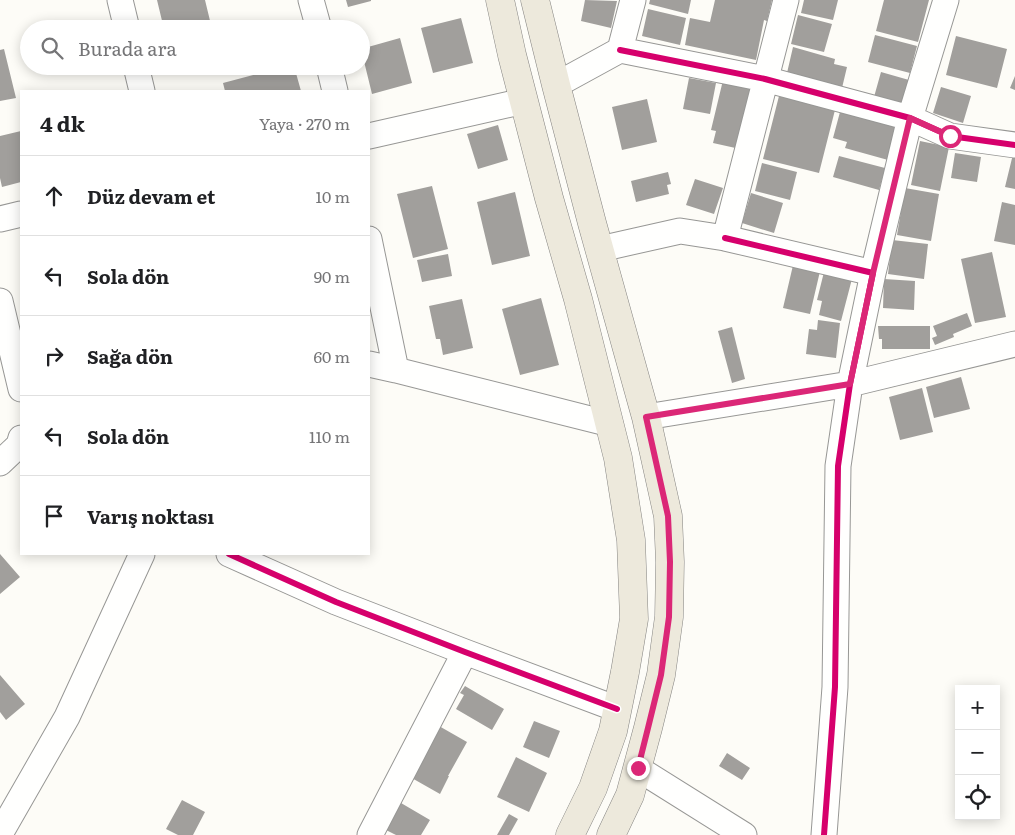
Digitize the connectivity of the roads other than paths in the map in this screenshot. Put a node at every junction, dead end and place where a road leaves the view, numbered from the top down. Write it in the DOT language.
graph roads {
  1 [pos="120,0"];
  2 [pos="311,0"];
  3 [pos="500,0"];
  4 [pos="535,0"];
  5 [pos="633,0"];
  6 [pos="786,0"];
  7 [pos="946,0"];
  8 [pos="125,20"];
  9 [pos="317,20"];
  10 [pos="620,50"];
  11 [pos="138,75"];
  12 [pos="331,75"];
  13 [pos="766,79"];
  14 [pos="556,85"];
  15 [pos="142,90"];
  16 [pos="335,90"];
  17 [pos="524,101"];
  18 [pos="910,118"];
  19 [pos="370,136"];
  20 [pos="1015,145"];
  21 [pos="20,214"];
  22 [pos="0,219"];
  23 [pos="725,238"];
  24 [pos="370,244"];
  25 [pos="600,249"];
  26 [pos="873,273"];
  27 [pos="0,301"];
  28 [pos="1015,344"];
  29 [pos="370,364"];
  30 [pos="396,370"];
  31 [pos="850,384"];
  32 [pos="20,385"];
  33 [pos="646,417"];
  34 [pos="610,424"];
  35 [pos="20,443"];
  36 [pos="0,463"];
  37 [pos="142,555"];
  38 [pos="232,555"];
  39 [pos="466,652"];
  40 [pos="617,709"];
  41 [pos="638,768"];
  42 [pos="0,834"];
  43 [pos="370,835"];
  44 [pos="570,835"];
  45 [pos="612,835"];
  46 [pos="744,835"];
  47 [pos="824,835"];
  1 -- 8 [label="street"];
  2 -- 9 [label="street"];
  3 -- 17 [label="main road"];
  4 -- 14 [label="main road"];
  5 -- 10 [label="street"];
  6 -- 13 [label="street"];
  7 -- 18 [label="street"];
  10 -- 13 [label="street"];
  10 -- 14 [label="street"];
  11 -- 15 [label="street"];
  12 -- 16 [label="street"];
  13 -- 18 [label="street"];
  13 -- 23 [label="street"];
  14 -- 25 [label="main road"];
  17 -- 19 [label="street"];
  17 -- 34 [label="main road"];
  18 -- 20 [label="street"];
  18 -- 26 [label="street"];
  21 -- 22 [label="street"];
  23 -- 25 [label="street"];
  23 -- 26 [label="street"];
  24 -- 30 [label="street"];
  25 -- 33 [label="main road"];
  26 -- 31 [label="street"];
  27 -- 32 [label="street"];
  28 -- 31 [label="street"];
  29 -- 30 [label="street"];
  30 -- 34 [label="street"];
  31 -- 33 [label="street"];
  31 -- 47 [label="street"];
  33 -- 41 [label="main road"];
  34 -- 40 [label="main road"];
  35 -- 36 [label="street"];
  37 -- 42 [label="street"];
  38 -- 39 [label="street"];
  39 -- 40 [label="street"];
  39 -- 43 [label="street"];
  40 -- 44 [label="main road"];
  41 -- 45 [label="main road"];
  41 -- 46 [label="street"];
}
